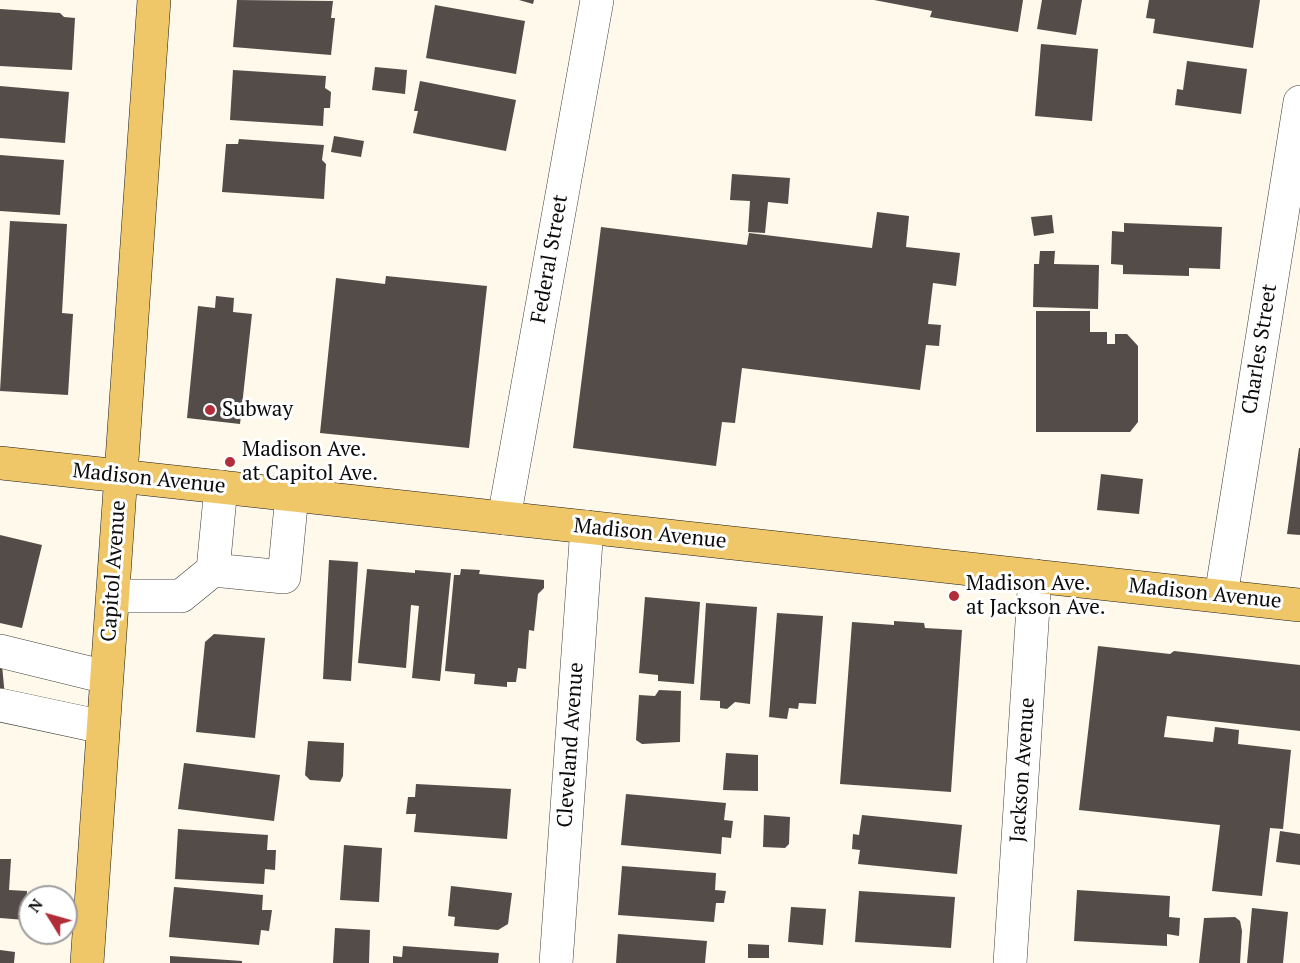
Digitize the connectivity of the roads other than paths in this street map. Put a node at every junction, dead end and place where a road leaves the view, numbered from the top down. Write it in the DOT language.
graph roads {
  1 [pos="154,0"];
  2 [pos="597,0"];
  3 [pos="1300,102"];
  4 [pos="0,463"];
  5 [pos="121,476"];
  6 [pos="221,487"];
  7 [pos="292,495"];
  8 [pos="504,518"];
  9 [pos="587,527"];
  10 [pos="213,570"];
  11 [pos="1035,576"];
  12 [pos="112,596"];
  13 [pos="1221,596"];
  14 [pos="1300,605"];
  15 [pos="0,651"];
  16 [pos="106,677"];
  17 [pos="0,705"];
  18 [pos="103,727"];
  19 [pos="87,963"];
  20 [pos="556,963"];
  21 [pos="1010,963"];
  1 -- 5 [label="main road, Capitol Avenue"];
  2 -- 8 [label="street, Federal Street"];
  3 -- 13 [label="street, Charles Street"];
  4 -- 5 [label="main road, Madison Avenue"];
  5 -- 6 [label="main road, Madison Avenue"];
  5 -- 12 [label="main road, Capitol Avenue"];
  6 -- 7 [label="main road, Madison Avenue"];
  6 -- 10 [label="street"];
  7 -- 8 [label="main road, Madison Avenue"];
  7 -- 10 [label="street"];
  8 -- 9 [label="main road, Madison Avenue"];
  9 -- 11 [label="main road, Madison Avenue"];
  9 -- 20 [label="street, Cleveland Avenue"];
  10 -- 12 [label="street"];
  11 -- 13 [label="main road, Madison Avenue"];
  11 -- 21 [label="street, Jackson Avenue"];
  12 -- 16 [label="main road, Capitol Avenue"];
  13 -- 14 [label="main road, Madison Avenue"];
  15 -- 16 [label="street"];
  16 -- 18 [label="main road, Capitol Avenue"];
  17 -- 18 [label="street"];
  18 -- 19 [label="main road, Capitol Avenue"];
}
